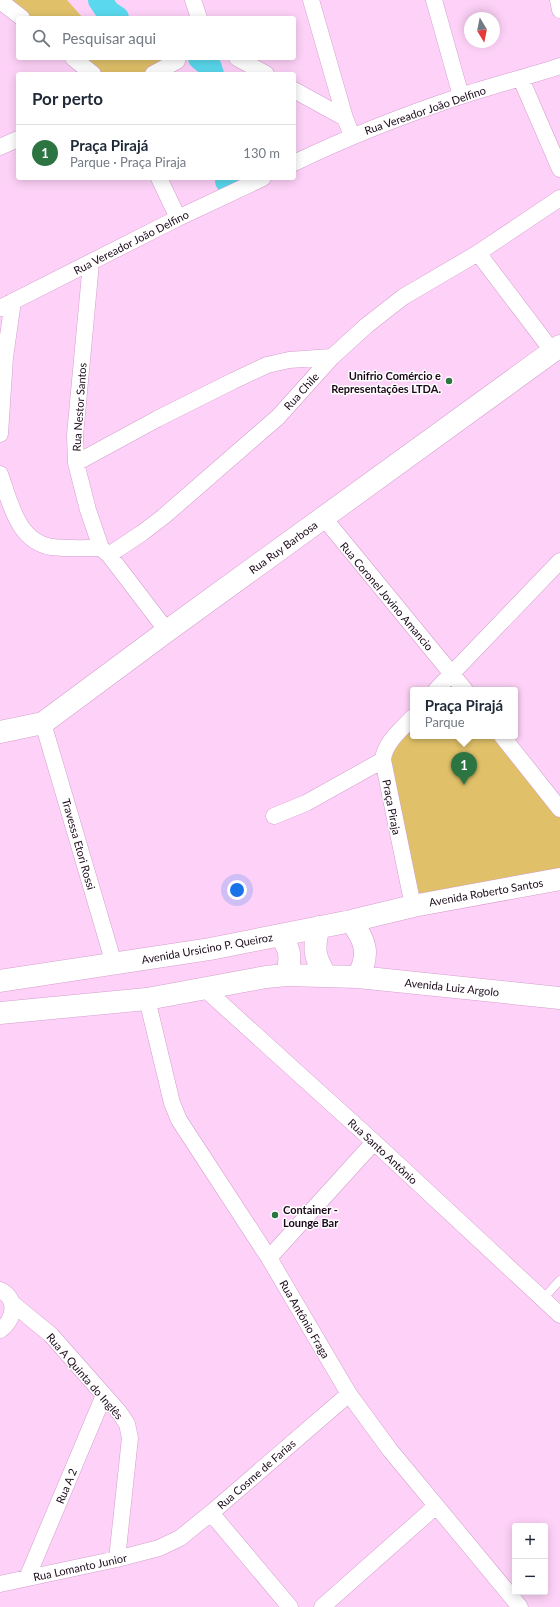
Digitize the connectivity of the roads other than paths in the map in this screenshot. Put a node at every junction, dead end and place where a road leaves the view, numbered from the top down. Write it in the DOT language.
graph roads {
  1 [pos="193,0"];
  2 [pos="310,0"];
  3 [pos="434,0"];
  4 [pos="558,0"];
  5 [pos="0,1"];
  6 [pos="560,10"];
  7 [pos="19,16"];
  8 [pos="198,16"];
  9 [pos="76,60"];
  10 [pos="241,60"];
  11 [pos="177,61"];
  12 [pos="560,66"];
  13 [pos="90,72"];
  14 [pos="157,72"];
  15 [pos="262,72"];
  16 [pos="521,79"];
  17 [pos="296,91"];
  18 [pos="461,96"];
  19 [pos="345,118"];
  20 [pos="352,136"];
  21 [pos="16,140"];
  22 [pos="0,147"];
  23 [pos="296,162"];
  24 [pos="560,169"];
  25 [pos="160,180"];
  26 [pos="258,180"];
  27 [pos="560,198"];
  28 [pos="178,218"];
  29 [pos="478,253"];
  30 [pos="91,263"];
  31 [pos="7,304"];
  32 [pos="556,349"];
  33 [pos="2,353"];
  34 [pos="332,357"];
  35 [pos="0,434"];
  36 [pos="76,463"];
  37 [pos="0,474"];
  38 [pos="324,518"];
  39 [pos="105,552"];
  40 [pos="560,561"];
  41 [pos="167,631"];
  42 [pos="451,673"];
  43 [pos="439,687"];
  44 [pos="463,687"];
  45 [pos="410,720"];
  46 [pos="43,723"];
  47 [pos="0,732"];
  48 [pos="504,739"];
  49 [pos="383,760"];
  50 [pos="560,809"];
  51 [pos="274,816"];
  52 [pos="560,879"];
  53 [pos="413,906"];
  54 [pos="351,921"];
  55 [pos="319,927"];
  56 [pos="280,935"];
  57 [pos="114,964"];
  58 [pos="287,975"];
  59 [pos="342,977"];
  60 [pos="0,981"];
  61 [pos="205,989"];
  62 [pos="560,998"];
  63 [pos="147,999"];
  64 [pos="0,1013"];
  65 [pos="374,1142"];
  66 [pos="269,1258"];
  67 [pos="560,1280"];
  68 [pos="0,1290"];
  69 [pos="542,1299"];
  70 [pos="12,1303"];
  71 [pos="560,1315"];
  72 [pos="0,1330"];
  73 [pos="349,1394"];
  74 [pos="104,1395"];
  75 [pos="436,1507"];
  76 [pos="212,1513"];
  77 [pos="159,1548"];
  78 [pos="117,1559"];
  79 [pos="27,1578"];
  80 [pos="0,1584"];
  81 [pos="290,1607"];
  82 [pos="322,1607"];
  83 [pos="520,1607"];
  1 -- 8 [label="street"];
  2 -- 19 [label="street"];
  3 -- 18 [label="street"];
  4 -- 6 [label="street"];
  5 -- 7 [label="street"];
  9 -- 13 [label="street"];
  10 -- 15 [label="street"];
  11 -- 14 [label="street"];
  12 -- 16 [label="street, Rua Vereador João Delfino"];
  16 -- 18 [label="street, Rua Vereador João Delfino"];
  16 -- 24 [label="street"];
  17 -- 19 [label="street"];
  18 -- 20 [label="street, Rua Vereador João Delfino"];
  19 -- 20 [label="street"];
  20 -- 23 [label="street, Rua Vereador João Delfino"];
  21 -- 22 [label="street"];
  25 -- 28 [label="street"];
  26 -- 28 [label="street, Rua Vereador João Delfino"];
  27 -- 29 [label="street, Rua Chile"];
  28 -- 30 [label="street, Rua Vereador João Delfino"];
  29 -- 32 [label="street"];
  29 -- 34 [label="street, Rua Chile"];
  30 -- 31 [label="street, Rua Vereador João Delfino"];
  30 -- 36 [label="street, Rua Nestor Santos"];
  31 -- 33 [label="street"];
  32 -- 38 [label="main road, Rua Ruy Barbosa"];
  33 -- 35 [label="street"];
  34 -- 36 [label="street"];
  34 -- 39 [label="street, Rua Chile"];
  36 -- 39 [label="street, Rua Nestor Santos"];
  37 -- 39 [label="street"];
  38 -- 41 [label="main road, Rua Ruy Barbosa"];
  38 -- 42 [label="street, Rua Coronel Jovino Amancio"];
  39 -- 41 [label="street, Rua Nestor Santos"];
  40 -- 42 [label="street"];
  41 -- 46 [label="main road, Rua Ruy Barbosa"];
  42 -- 43 [label="street"];
  42 -- 44 [label="street"];
  45 -- 49 [label="street"];
  46 -- 47 [label="main road, Rua Ruy Barbosa"];
  46 -- 57 [label="street, Travessa Etori Rossi"];
  48 -- 50 [label="street"];
  49 -- 51 [label="street"];
  49 -- 53 [label="street, Praça Piraja"];
  52 -- 53 [label="main road, Avenida Roberto Santos"];
  53 -- 54 [label="main road, Avenida Ursicino P. Queiroz"];
  54 -- 55 [label="main road, Avenida Ursicino P. Queiroz"];
  54 -- 59 [label="main road"];
  55 -- 56 [label="main road, Avenida Ursicino P. Queiroz"];
  55 -- 59 [label="main road"];
  56 -- 57 [label="main road, Avenida Ursicino P. Queiroz"];
  56 -- 58 [label="main road"];
  57 -- 60 [label="main road, Avenida Ursicino P. Queiroz"];
  58 -- 59 [label="main road"];
  58 -- 61 [label="main road"];
  59 -- 62 [label="main road, Avenida Luiz Argolo"];
  61 -- 63 [label="main road"];
  61 -- 65 [label="street, Rua Santo Antônio"];
  63 -- 64 [label="main road"];
  63 -- 66 [label="street, Rua Antônio Fraga"];
  65 -- 66 [label="street"];
  65 -- 69 [label="street, Rua Santo Antônio"];
  66 -- 73 [label="street, Rua Antônio Fraga"];
  67 -- 69 [label="lane"];
  68 -- 70 [label="street, Rua A Quinta do Inglês"];
  69 -- 71 [label="street, Rua Santo Antônio"];
  70 -- 72 [label="street"];
  70 -- 74 [label="street, Rua A Quinta do Inglês"];
  73 -- 75 [label="street, Rua Antônio Fraga"];
  73 -- 76 [label="street, Rua Cosme de Farias"];
  74 -- 78 [label="street, Rua A Quinta do Inglês"];
  74 -- 79 [label="street, Rua A 2"];
  75 -- 82 [label="street"];
  75 -- 83 [label="street, Rua Antônio Fraga"];
  76 -- 77 [label="street, Rua Cosme de Farias"];
  76 -- 81 [label="street"];
  77 -- 78 [label="street, Rua Lomanto Junior"];
  78 -- 79 [label="street, Rua Lomanto Junior"];
  79 -- 80 [label="street, Rua Lomanto Junior"];
}
